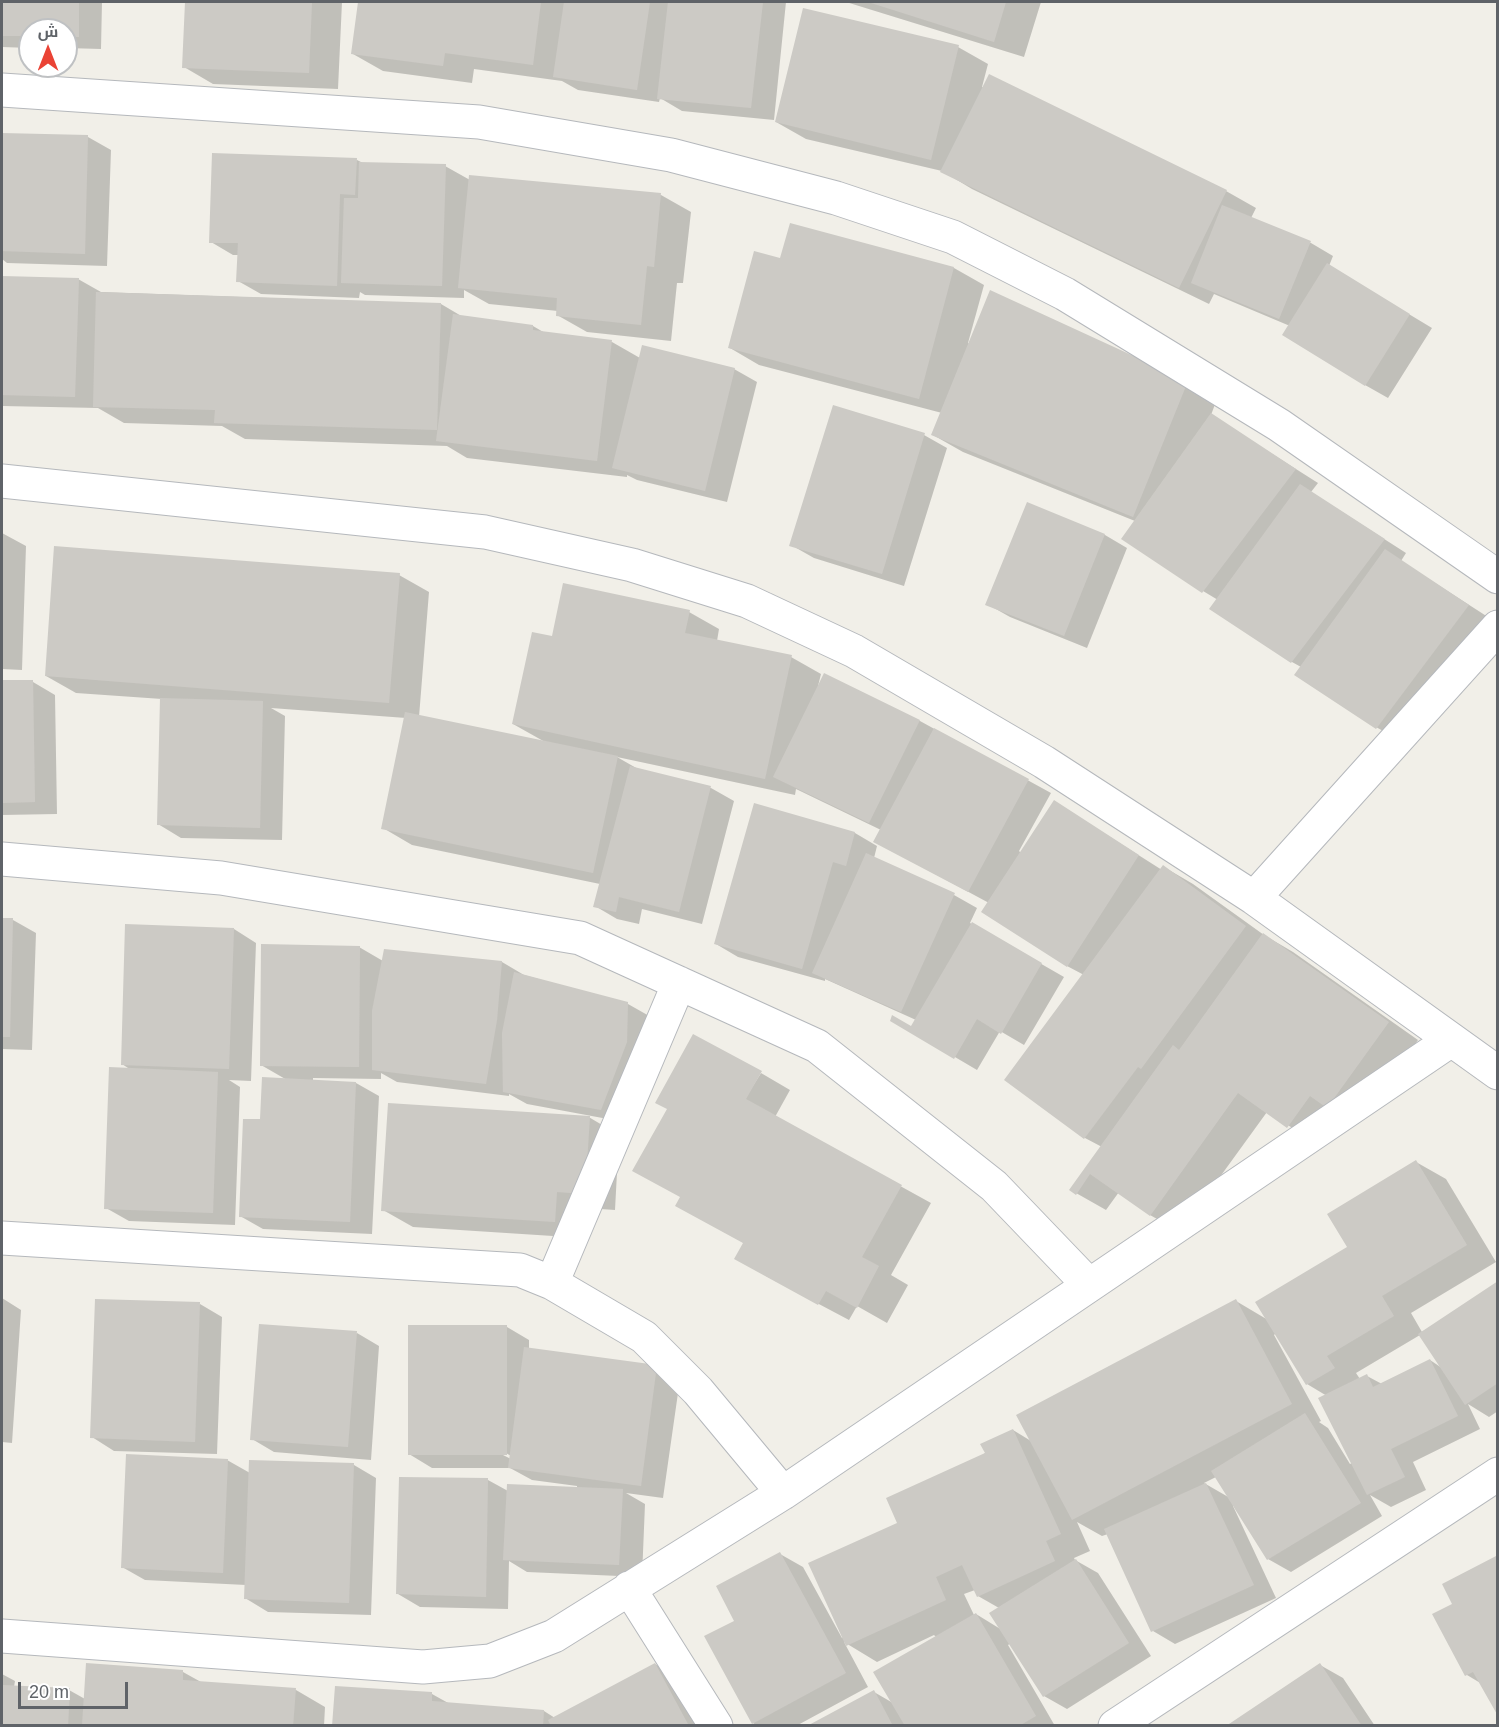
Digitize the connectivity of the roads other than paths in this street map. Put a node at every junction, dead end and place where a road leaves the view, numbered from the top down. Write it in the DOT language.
graph roads {
  1 [pos="2,90"];
  2 [pos="2,481"];
  3 [pos="1497,577"];
  4 [pos="1497,627"];
  5 [pos="2,859"];
  6 [pos="1254,898"];
  7 [pos="679,983"];
  8 [pos="1451,1040"];
  9 [pos="1497,1073"];
  10 [pos="2,1238"];
  11 [pos="552,1283"];
  12 [pos="1089,1285"];
  13 [pos="1497,1474"];
  14 [pos="783,1493"];
  15 [pos="629,1588"];
  16 [pos="2,1636"];
  17 [pos="716,1725"];
  18 [pos="1115,1725"];
  1 -- 3 [label="street"];
  2 -- 6 [label="street"];
  4 -- 6 [label="street"];
  5 -- 7 [label="street"];
  6 -- 8 [label="street"];
  7 -- 11 [label="street"];
  7 -- 12 [label="street"];
  8 -- 9 [label="street"];
  8 -- 12 [label="street"];
  10 -- 11 [label="street"];
  11 -- 14 [label="street"];
  12 -- 14 [label="street"];
  13 -- 18 [label="street"];
  14 -- 15 [label="street"];
  15 -- 16 [label="street"];
  15 -- 17 [label="street"];
}
